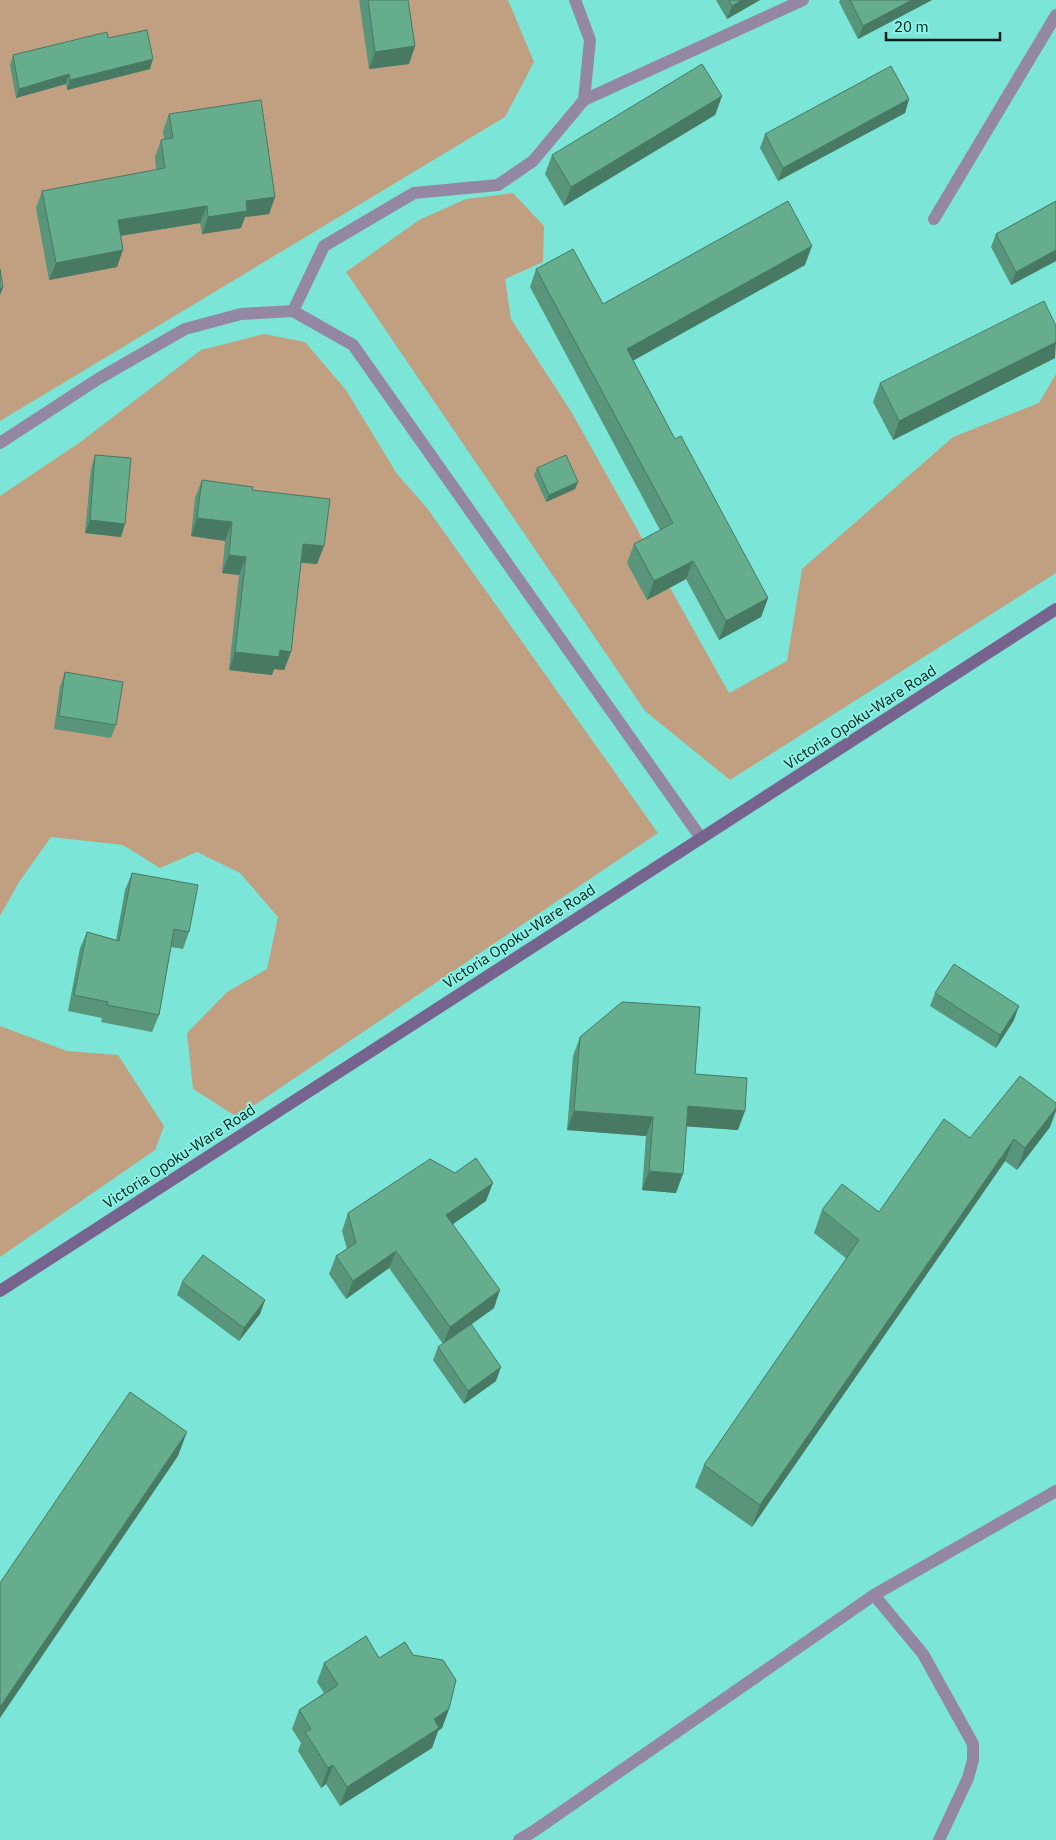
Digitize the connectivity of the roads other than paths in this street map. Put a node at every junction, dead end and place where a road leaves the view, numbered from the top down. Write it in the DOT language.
graph roads {
  1 [pos="574,0"];
  2 [pos="802,0"];
  3 [pos="1056,15"];
  4 [pos="584,100"];
  5 [pos="934,219"];
  6 [pos="292,311"];
  7 [pos="0,443"];
  8 [pos="1056,609"];
  9 [pos="701,838"];
  10 [pos="0,1291"];
  11 [pos="1056,1491"];
  12 [pos="874,1595"];
  13 [pos="519,1840"];
  14 [pos="939,1840"];
  1 -- 4 [label="street"];
  2 -- 4 [label="street"];
  3 -- 5 [label="street"];
  4 -- 6 [label="street"];
  6 -- 7 [label="street"];
  6 -- 9 [label="street"];
  8 -- 9 [label="main road, Victoria Opoku-Ware Road"];
  9 -- 10 [label="main road, Victoria Opoku-Ware Road"];
  11 -- 12 [label="street"];
  12 -- 13 [label="street"];
  12 -- 14 [label="street"];
}
